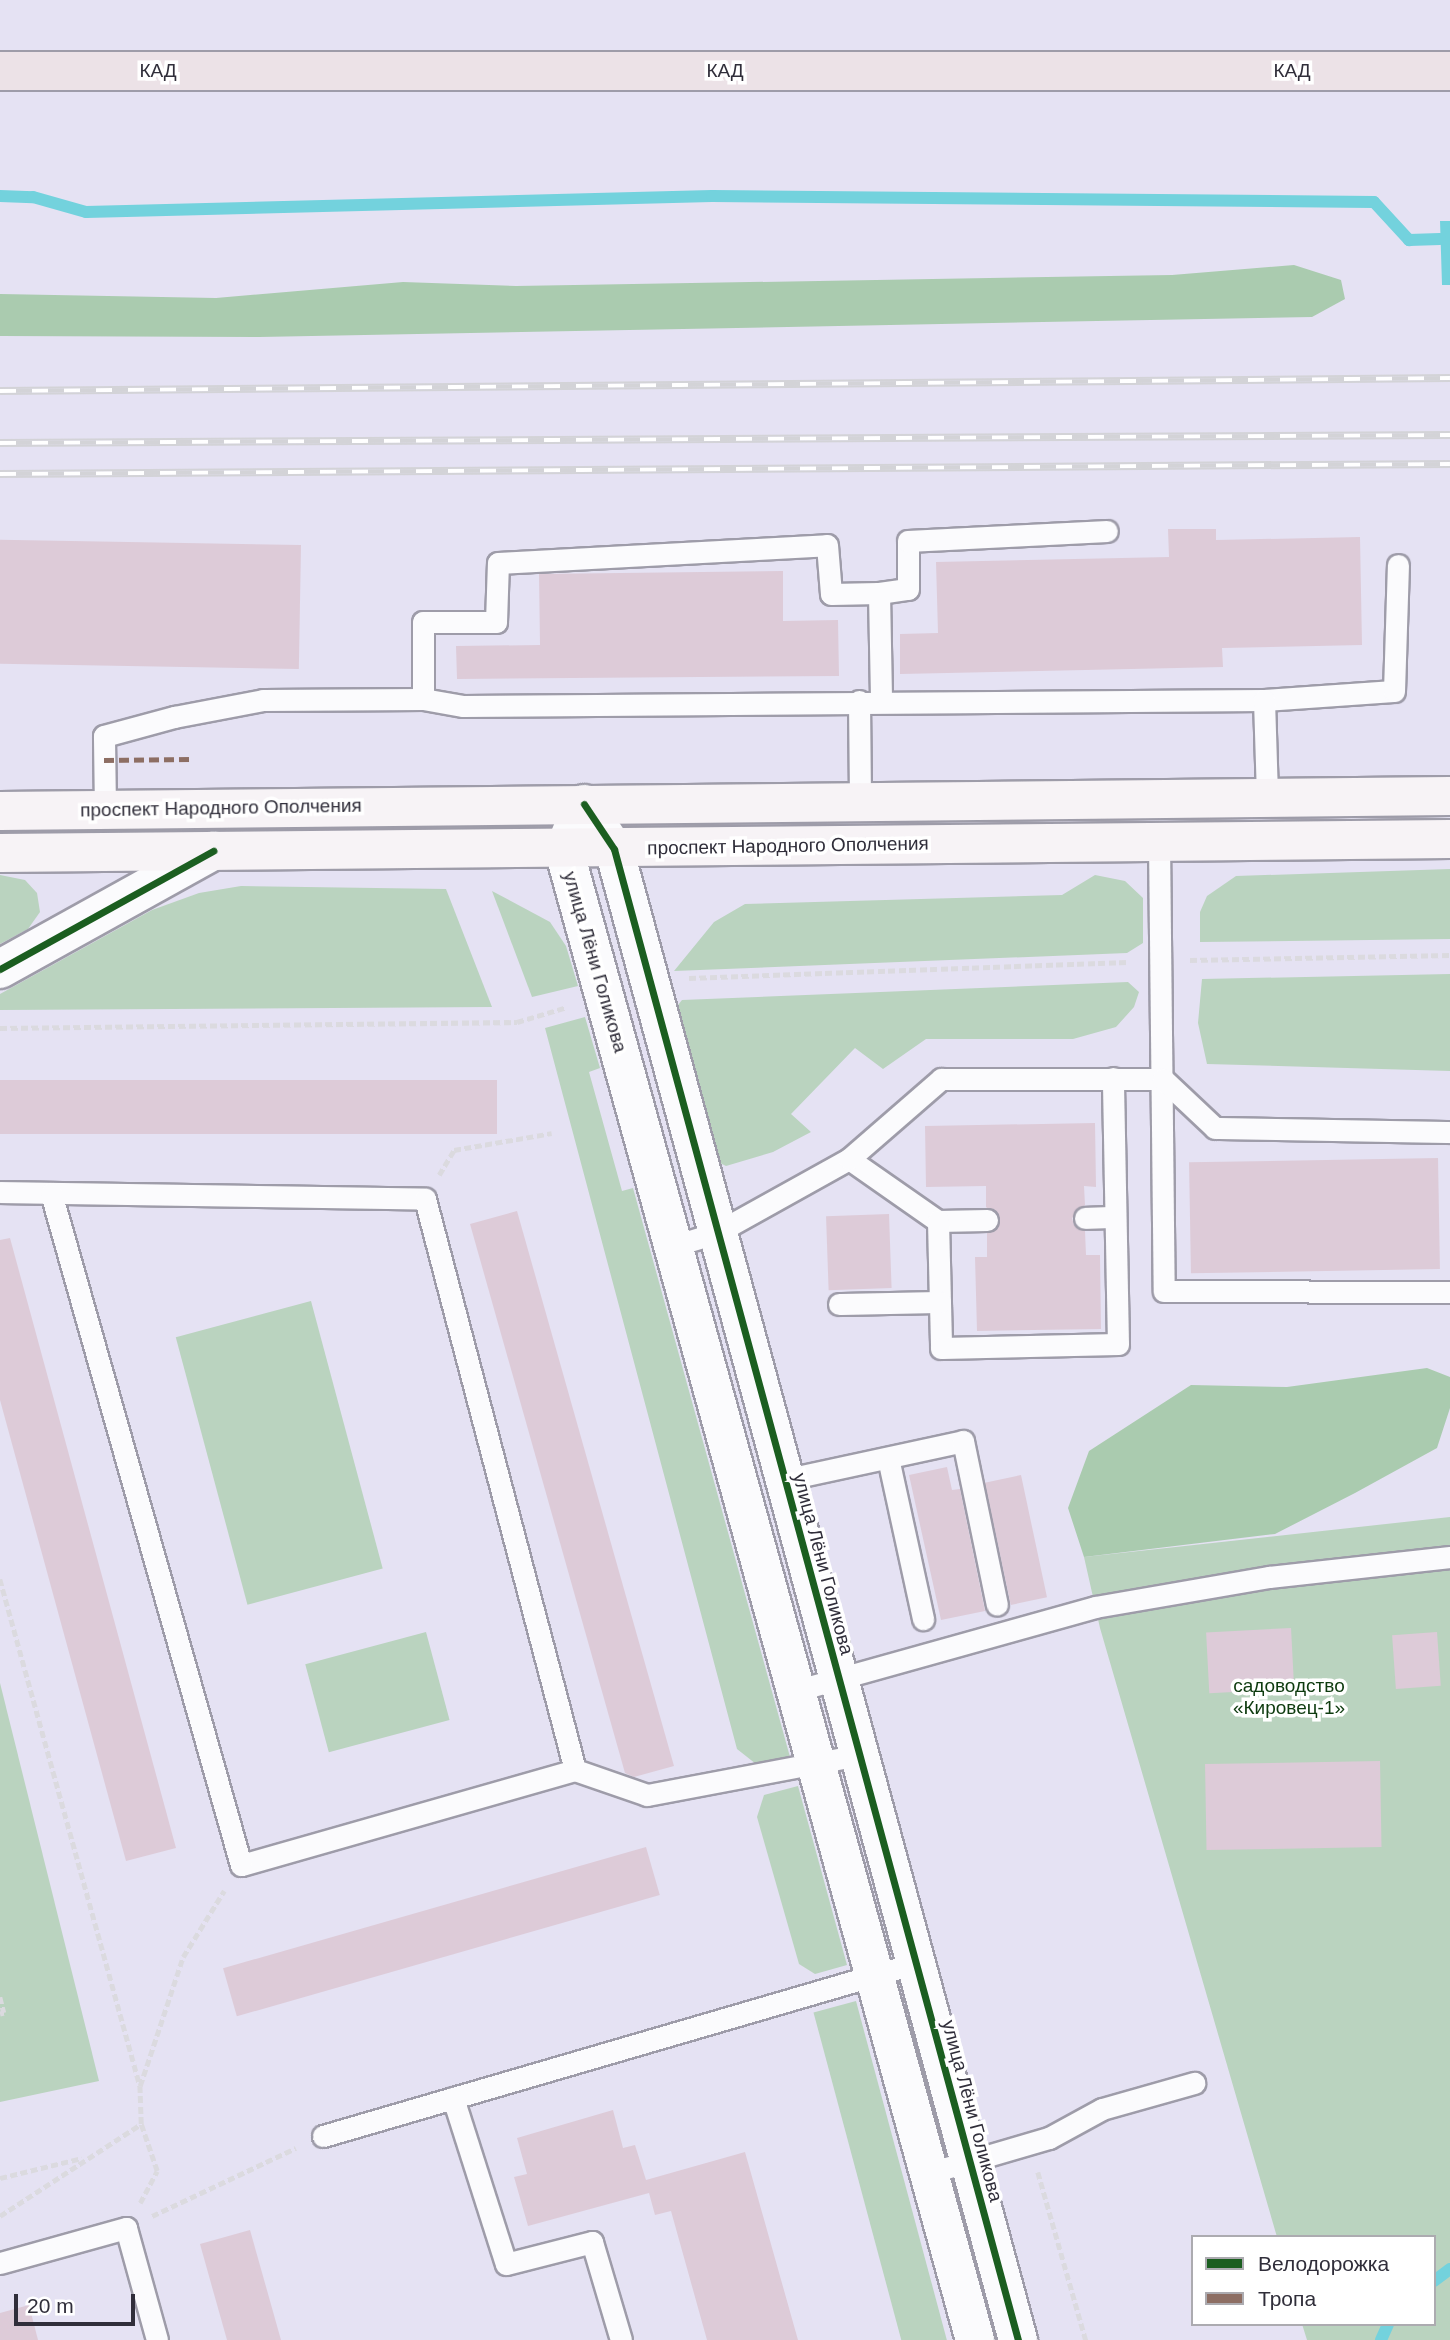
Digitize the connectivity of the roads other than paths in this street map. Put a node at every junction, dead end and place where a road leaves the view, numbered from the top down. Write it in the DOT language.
graph roads {
  1 [pos="0,71"];
  2 [pos="1450,71"];
  3 [pos="1107,531"];
  4 [pos="1398,565"];
  5 [pos="879,593"];
  6 [pos="424,699"];
  7 [pos="1264,699"];
  8 [pos="859,701"];
  9 [pos="881,701"];
  10 [pos="1450,796"];
  11 [pos="1267,798"];
  12 [pos="860,803"];
  13 [pos="584,804"];
  14 [pos="0,810"];
  15 [pos="104,810"];
  16 [pos="1450,839"];
  17 [pos="1159,841"];
  18 [pos="614,849"];
  19 [pos="564,850"];
  20 [pos="213,852"];
  21 [pos="0,853"];
  22 [pos="0,969"];
  23 [pos="1113,1078"];
  24 [pos="1163,1079"];
  25 [pos="1450,1132"];
  26 [pos="849,1159"];
  27 [pos="0,1192"];
  28 [pos="51,1193"];
  29 [pos="1115,1217"];
  30 [pos="1085,1218"];
  31 [pos="987,1220"];
  32 [pos="938,1221"];
  33 [pos="716,1233"];
  34 [pos="673,1246"];
  35 [pos="1450,1292"];
  36 [pos="940,1302"];
  37 [pos="839,1304"];
  38 [pos="888,1458"];
  39 [pos="783,1480"];
  40 [pos="1450,1557"];
  41 [pos="997,1605"];
  42 [pos="923,1619"];
  43 [pos="839,1682"];
  44 [pos="798,1690"];
  45 [pos="859,1755"];
  46 [pos="817,1767"];
  47 [pos="575,1770"];
  48 [pos="916,1964"];
  49 [pos="874,1976"];
  50 [pos="1194,2083"];
  51 [pos="453,2098"];
  52 [pos="323,2136"];
  53 [pos="970,2161"];
  54 [pos="929,2172"];
  55 [pos="0,2263"];
  56 [pos="157,2340"];
  57 [pos="621,2340"];
  58 [pos="975,2340"];
  59 [pos="1018,2340"];
  1 -- 2 [label="highway, КАД"];
  3 -- 5 [label="lane"];
  4 -- 7 [label="lane"];
  5 -- 6 [label="lane"];
  5 -- 9 [label="lane"];
  6 -- 8 [label="lane"];
  6 -- 15 [label="lane"];
  7 -- 9 [label="lane"];
  7 -- 11 [label="lane"];
  8 -- 9 [label="lane"];
  8 -- 12 [label="lane"];
  10 -- 11 [label="main road, проспект Народного Ополчения"];
  11 -- 12 [label="main road, проспект Народного Ополчения"];
  12 -- 13 [label="main road, проспект Народного Ополчения"];
  13 -- 15 [label="main road, проспект Народного Ополчения"];
  13 -- 18 [label="street, улица Лёни Голикова"];
  13 -- 19 [label="street, улица Лёни Голикова"];
  14 -- 15 [label="main road, проспект Народного Ополчения"];
  16 -- 17 [label="main road, проспект Народного Ополчения"];
  17 -- 18 [label="main road, проспект Народного Ополчения"];
  17 -- 24 [label="lane"];
  18 -- 19 [label="main road, проспект Народного Ополчения"];
  18 -- 33 [label="street, улица Лёни Голикова"];
  19 -- 20 [label="main road, проспект Народного Ополчения"];
  19 -- 34 [label="street, улица Лёни Голикова"];
  20 -- 21 [label="main road, проспект Народного Ополчения"];
  20 -- 22 [label="street"];
  23 -- 24 [label="lane"];
  23 -- 26 [label="lane"];
  23 -- 29 [label="lane"];
  24 -- 25 [label="lane"];
  24 -- 35 [label="lane"];
  26 -- 32 [label="lane"];
  26 -- 33 [label="lane"];
  27 -- 28 [label="lane"];
  28 -- 47 [label="lane"];
  28 -- 47 [label="lane"];
  29 -- 30 [label="lane"];
  29 -- 36 [label="lane"];
  31 -- 32 [label="lane"];
  32 -- 36 [label="lane"];
  33 -- 34 [label="lane"];
  33 -- 39 [label="street, улица Лёни Голикова"];
  34 -- 44 [label="street, улица Лёни Голикова"];
  36 -- 37 [label="lane"];
  38 -- 39 [label="lane"];
  38 -- 41 [label="lane"];
  38 -- 42 [label="lane"];
  39 -- 43 [label="street, улица Лёни Голикова"];
  40 -- 43 [label="lane"];
  43 -- 44 [label="lane"];
  43 -- 45 [label="street, улица Лёни Голикова"];
  44 -- 46 [label="street, улица Лёни Голикова"];
  45 -- 46 [label="lane"];
  45 -- 48 [label="street, улица Лёни Голикова"];
  46 -- 47 [label="lane"];
  46 -- 49 [label="street, улица Лёни Голикова"];
  48 -- 49 [label="lane"];
  48 -- 53 [label="street, улица Лёни Голикова"];
  49 -- 51 [label="lane"];
  49 -- 54 [label="street, улица Лёни Голикова"];
  50 -- 53 [label="lane"];
  51 -- 52 [label="lane"];
  51 -- 57 [label="lane"];
  53 -- 54 [label="lane"];
  53 -- 59 [label="street, улица Лёни Голикова"];
  54 -- 58 [label="street, улица Лёни Голикова"];
  55 -- 56 [label="lane"];
}
